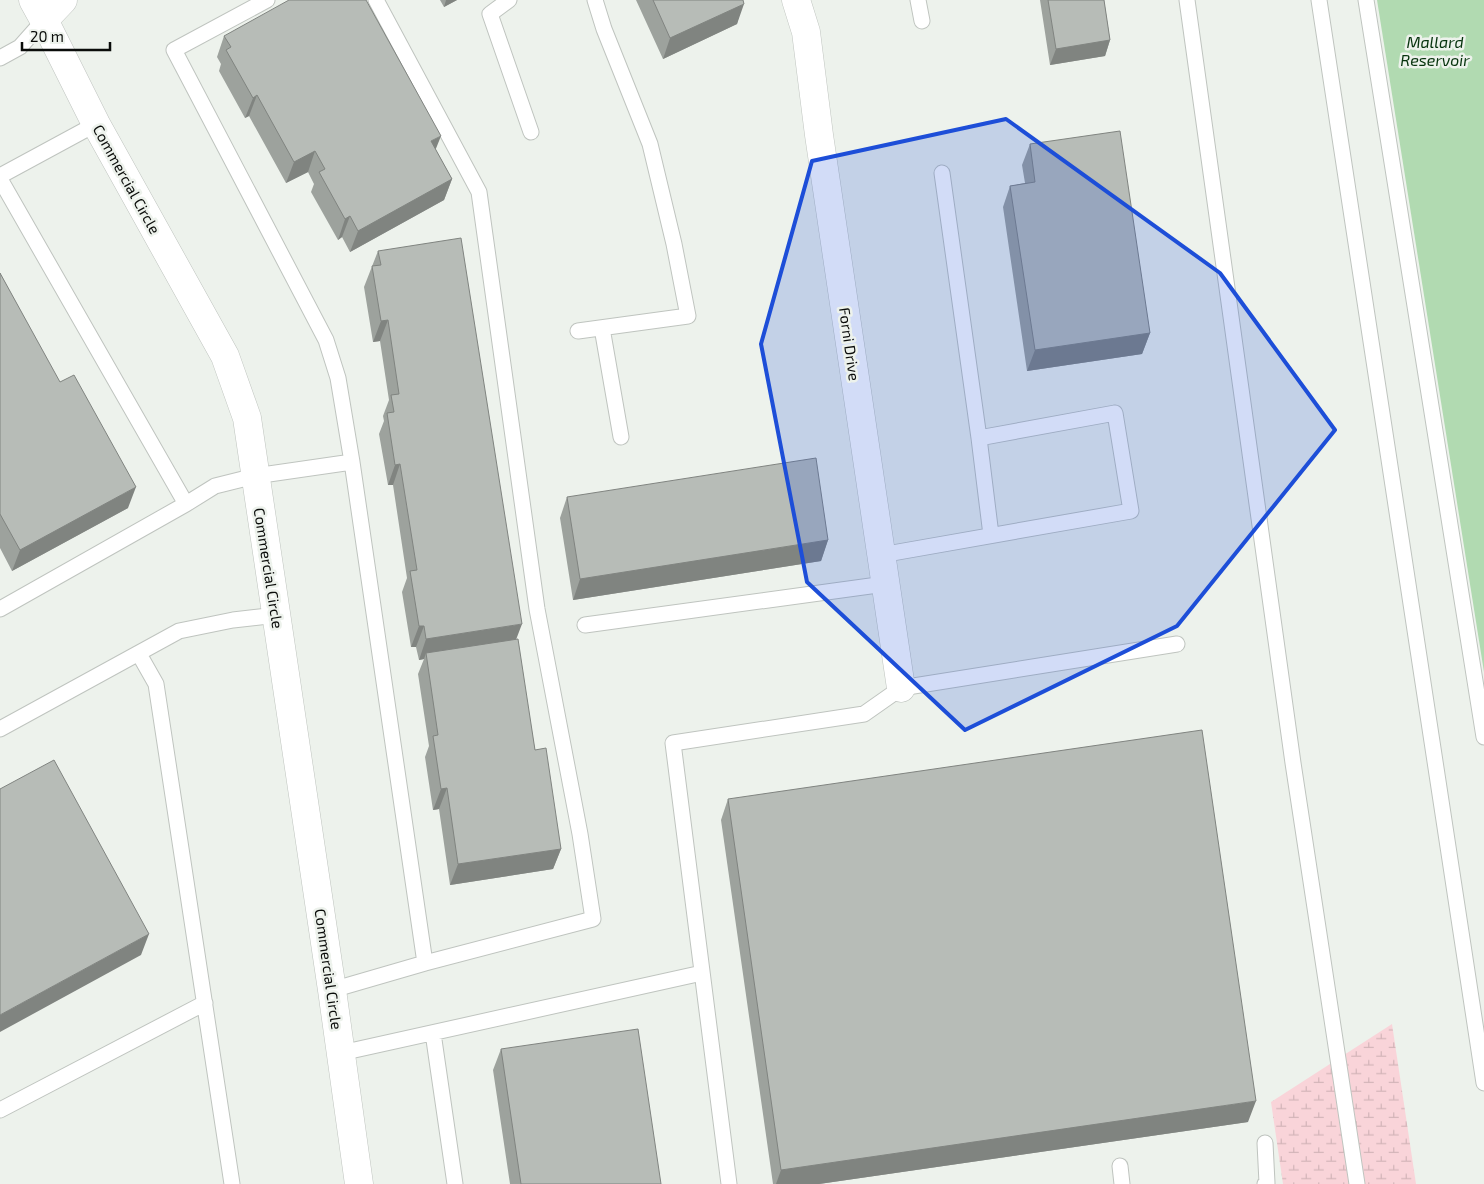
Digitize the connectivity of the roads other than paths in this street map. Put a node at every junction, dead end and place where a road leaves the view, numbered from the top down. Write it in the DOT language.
graph roads {
  1 [pos="63,0"];
  2 [pos="267,0"];
  3 [pos="376,0"];
  4 [pos="509,0"];
  5 [pos="596,0"];
  6 [pos="796,0"];
  7 [pos="918,0"];
  8 [pos="1187,0"];
  9 [pos="1319,0"];
  10 [pos="1366,0"];
  11 [pos="38,10"];
  12 [pos="922,21"];
  13 [pos="0,58"];
  14 [pos="96,124"];
  15 [pos="531,132"];
  16 [pos="942,173"];
  17 [pos="0,178"];
  18 [pos="602,328"];
  19 [pos="578,331"];
  20 [pos="621,437"];
  21 [pos="979,438"];
  22 [pos="352,462"];
  23 [pos="255,476"];
  24 [pos="186,504"];
  25 [pos="991,535"];
  26 [pos="881,555"];
  27 [pos="885,584"];
  28 [pos="0,609"];
  29 [pos="277,615"];
  30 [pos="585,625"];
  31 [pos="1177,644"];
  32 [pos="139,654"];
  33 [pos="901,688"];
  34 [pos="0,728"];
  35 [pos="1484,737"];
  36 [pos="425,963"];
  37 [pos="702,972"];
  38 [pos="332,990"];
  39 [pos="205,1003"];
  40 [pos="433,1033"];
  41 [pos="341,1054"];
  42 [pos="1484,1083"];
  43 [pos="0,1110"];
  44 [pos="1265,1143"];
  45 [pos="1120,1166"];
  46 [pos="232,1184"];
  47 [pos="359,1184"];
  48 [pos="455,1184"];
  49 [pos="729,1184"];
  50 [pos="1122,1184"];
  51 [pos="1265,1184"];
  52 [pos="1358,1184"];
  1 -- 11 [label="street"];
  2 -- 22 [label="lane"];
  3 -- 36 [label="lane"];
  4 -- 15 [label="lane"];
  5 -- 18 [label="lane"];
  6 -- 26 [label="street, Forni Drive"];
  7 -- 12 [label="lane"];
  8 -- 52 [label="lane"];
  9 -- 42 [label="lane"];
  10 -- 35 [label="lane"];
  11 -- 13 [label="lane"];
  11 -- 14 [label="street, Commercial Circle"];
  14 -- 17 [label="lane"];
  14 -- 23 [label="street, Commercial Circle"];
  16 -- 21 [label="lane"];
  17 -- 24 [label="lane"];
  18 -- 19 [label="lane"];
  18 -- 20 [label="lane"];
  21 -- 25 [label="lane"];
  21 -- 25 [label="lane"];
  22 -- 23 [label="lane"];
  22 -- 36 [label="lane"];
  23 -- 24 [label="lane"];
  23 -- 29 [label="street, Commercial Circle"];
  24 -- 28 [label="lane"];
  25 -- 26 [label="lane"];
  26 -- 27 [label="street, Forni Drive"];
  27 -- 30 [label="lane"];
  27 -- 33 [label="street, Forni Drive"];
  29 -- 32 [label="lane"];
  29 -- 38 [label="street, Commercial Circle"];
  31 -- 33 [label="lane"];
  32 -- 34 [label="lane"];
  32 -- 39 [label="lane"];
  33 -- 37 [label="lane"];
  36 -- 38 [label="lane"];
  37 -- 40 [label="lane"];
  37 -- 49 [label="lane"];
  38 -- 41 [label="street, Commercial Circle"];
  39 -- 43 [label="lane"];
  39 -- 46 [label="lane"];
  40 -- 41 [label="lane"];
  40 -- 48 [label="lane"];
  41 -- 47 [label="street, Commercial Circle"];
  44 -- 51 [label="lane"];
  45 -- 50 [label="lane"];
}
